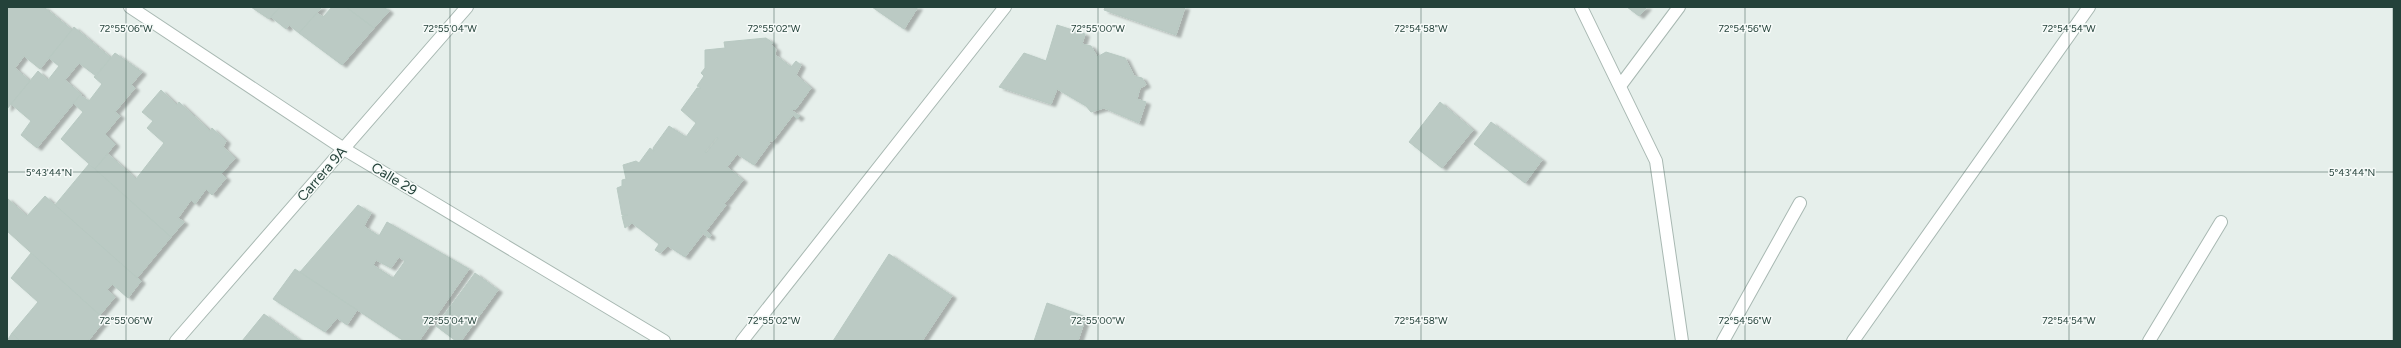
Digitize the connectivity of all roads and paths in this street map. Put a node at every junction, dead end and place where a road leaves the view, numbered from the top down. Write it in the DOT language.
graph roads {
  1 [pos="130,7"];
  2 [pos="467,7"];
  3 [pos="1005,7"];
  4 [pos="1581,7"];
  5 [pos="1679,7"];
  6 [pos="2089,7"];
  7 [pos="1620,86"];
  8 [pos="344,149"];
  9 [pos="1800,203"];
  10 [pos="2221,222"];
  11 [pos="176,341"];
  12 [pos="664,341"];
  13 [pos="742,341"];
  14 [pos="1682,341"];
  15 [pos="1723,341"];
  16 [pos="1853,341"];
  17 [pos="2149,341"];
  1 -- 8 [label="street, Calle 29"];
  2 -- 8 [label="street, Carrera 9A"];
  3 -- 13 [label="street"];
  4 -- 7 [label="street"];
  5 -- 7 [label="street"];
  6 -- 16 [label="street"];
  7 -- 14 [label="street"];
  8 -- 11 [label="street, Carrera 9A"];
  8 -- 12 [label="street, Calle 29"];
  9 -- 15 [label="street"];
  10 -- 17 [label="street"];
}
